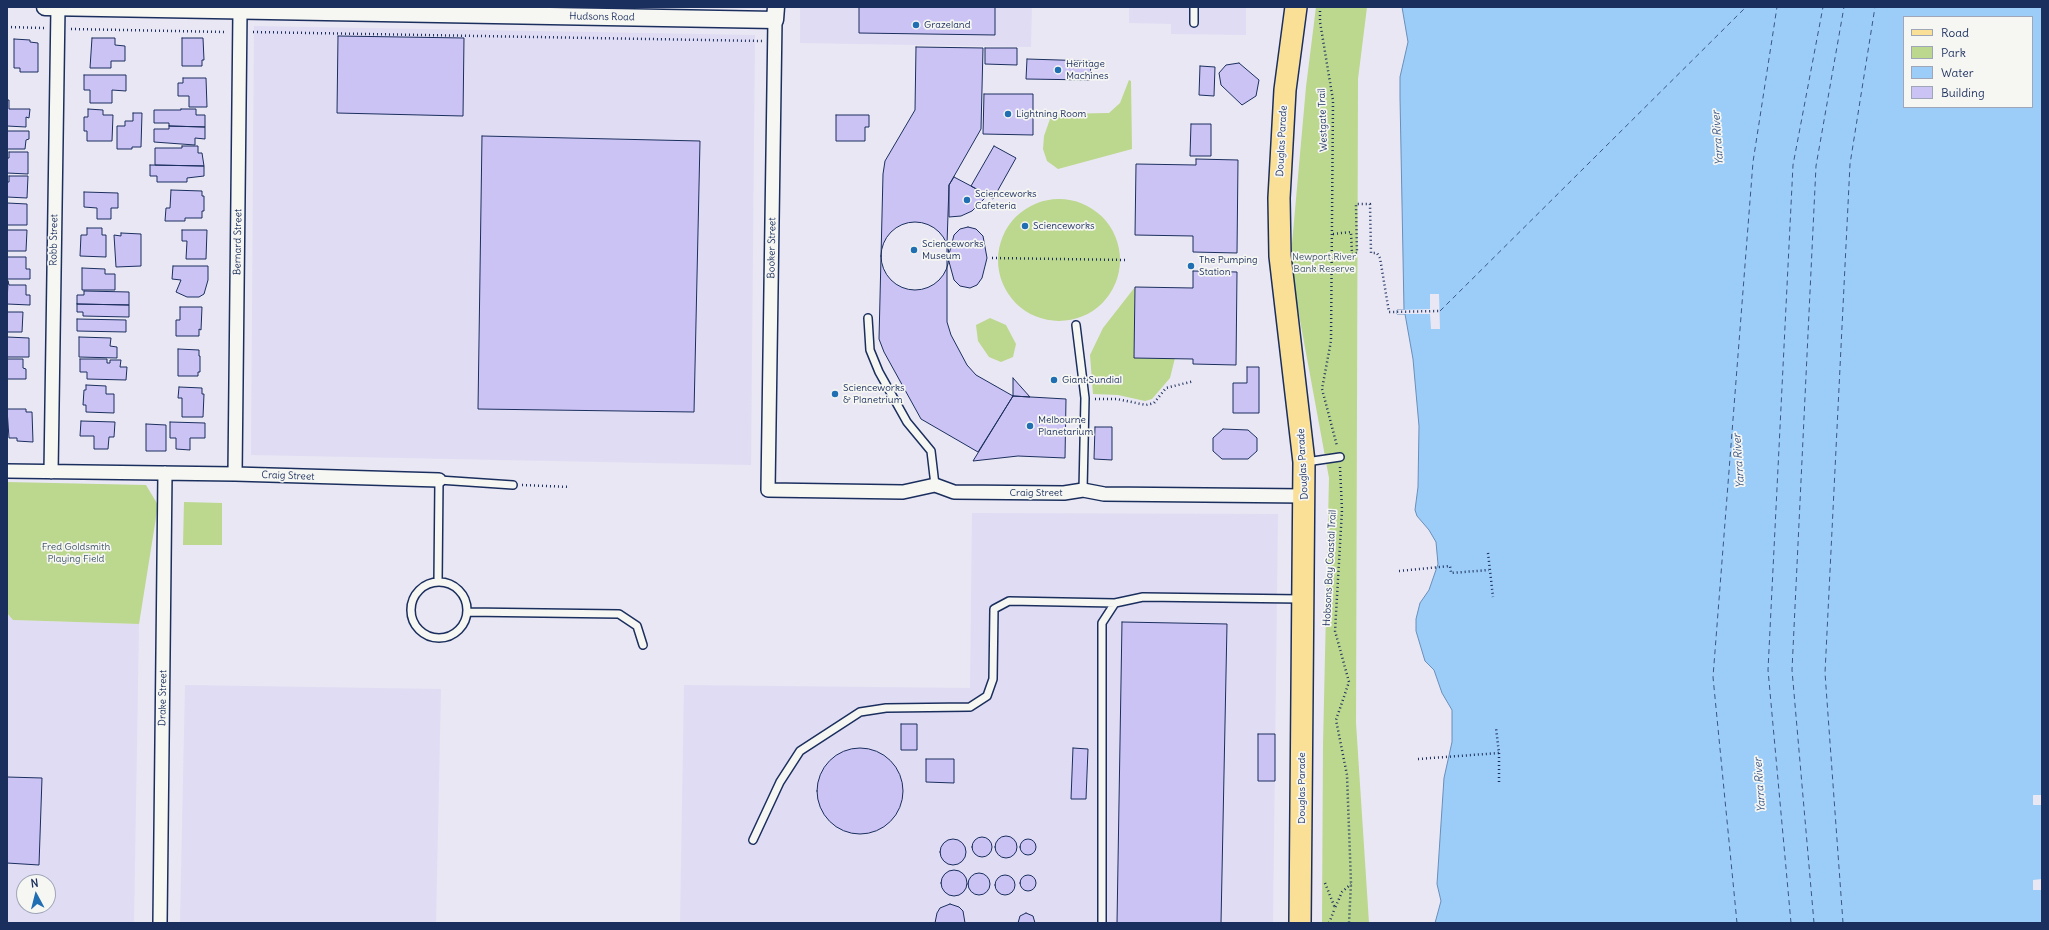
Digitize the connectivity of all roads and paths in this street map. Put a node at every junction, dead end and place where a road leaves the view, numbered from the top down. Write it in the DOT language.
graph roads {
  1 [pos="45,7"];
  2 [pos="58,7"];
  3 [pos="1194,7"];
  4 [pos="1296,7"];
  5 [pos="1320,7"];
  6 [pos="240,11"];
  7 [pos="776,14"];
  8 [pos="1194,23"];
  9 [pos="7,27"];
  10 [pos="57,28"];
  11 [pos="240,32"];
  12 [pos="775,42"];
  13 [pos="1333,234"];
  14 [pos="992,258"];
  15 [pos="1127,260"];
  16 [pos="1440,311"];
  17 [pos="868,318"];
  18 [pos="1076,325"];
  19 [pos="1194,381"];
  20 [pos="1085,398"];
  21 [pos="1340,457"];
  22 [pos="1304,462"];
  23 [pos="7,471"];
  24 [pos="51,472"];
  25 [pos="166,473"];
  26 [pos="235,474"];
  27 [pos="439,480"];
  28 [pos="513,485"];
  29 [pos="935,485"];
  30 [pos="570,487"];
  31 [pos="1083,490"];
  32 [pos="1305,496"];
  33 [pos="1488,553"];
  34 [pos="1490,570"];
  35 [pos="1398,571"];
  36 [pos="438,582"];
  37 [pos="1493,597"];
  38 [pos="1303,599"];
  39 [pos="1115,603"];
  40 [pos="467,612"];
  41 [pos="643,645"];
  42 [pos="1496,728"];
  43 [pos="1499,753"];
  44 [pos="1418,760"];
  45 [pos="1499,785"];
  46 [pos="753,840"];
  47 [pos="1325,883"];
  48 [pos="1351,883"];
  49 [pos="1335,908"];
  50 [pos="160,923"];
  51 [pos="1102,923"];
  52 [pos="1300,923"];
  53 [pos="1329,923"];
  54 [pos="1349,923"];
  1 -- 2 [label="street, Hudsons Road"];
  2 -- 6 [label="street, Hudsons Road"];
  2 -- 10 [label="street, Robb Street"];
  3 -- 8 [label="lane"];
  4 -- 22 [label="main road, Douglas Parade"];
  5 -- 13 [label="path, Westgate Trail"];
  6 -- 7 [label="street, Hudsons Road"];
  6 -- 11 [label="street, Bernard Street"];
  7 -- 12 [label="street, Booker Street"];
  9 -- 10 [label="path"];
  10 -- 11 [label="path"];
  10 -- 24 [label="street, Robb Street"];
  11 -- 12 [label="path"];
  11 -- 26 [label="street, Bernard Street"];
  12 -- 29 [label="street, Booker Street"];
  13 -- 16 [label="path"];
  13 -- 21 [label="path, Hobsons Bay Coastal Trail"];
  14 -- 15 [label="path"];
  17 -- 29 [label="lane"];
  18 -- 20 [label="lane"];
  19 -- 20 [label="path"];
  20 -- 31 [label="lane"];
  21 -- 22 [label="lane"];
  21 -- 48 [label="path, Hobsons Bay Coastal Trail"];
  22 -- 32 [label="main road, Douglas Parade"];
  23 -- 24 [label="street, Craig Street"];
  24 -- 25 [label="street, Craig Street"];
  25 -- 26 [label="street, Craig Street"];
  25 -- 50 [label="street, Drake Street"];
  26 -- 27 [label="street, Craig Street"];
  27 -- 28 [label="lane, Craig Street"];
  27 -- 36 [label="lane"];
  28 -- 30 [label="path"];
  29 -- 31 [label="street, Craig Street"];
  31 -- 32 [label="street, Craig Street"];
  32 -- 38 [label="main road, Douglas Parade"];
  33 -- 34 [label="path"];
  34 -- 35 [label="path"];
  34 -- 37 [label="path"];
  36 -- 40 [label="lane"];
  36 -- 40 [label="lane"];
  38 -- 39 [label="lane"];
  38 -- 52 [label="main road, Douglas Parade"];
  39 -- 46 [label="lane"];
  39 -- 51 [label="lane"];
  40 -- 41 [label="lane"];
  42 -- 43 [label="path"];
  43 -- 44 [label="path"];
  43 -- 45 [label="path"];
  47 -- 49 [label="path"];
  48 -- 49 [label="path"];
  48 -- 54 [label="path, Hobsons Bay Coastal Trail"];
  49 -- 53 [label="path"];
}
